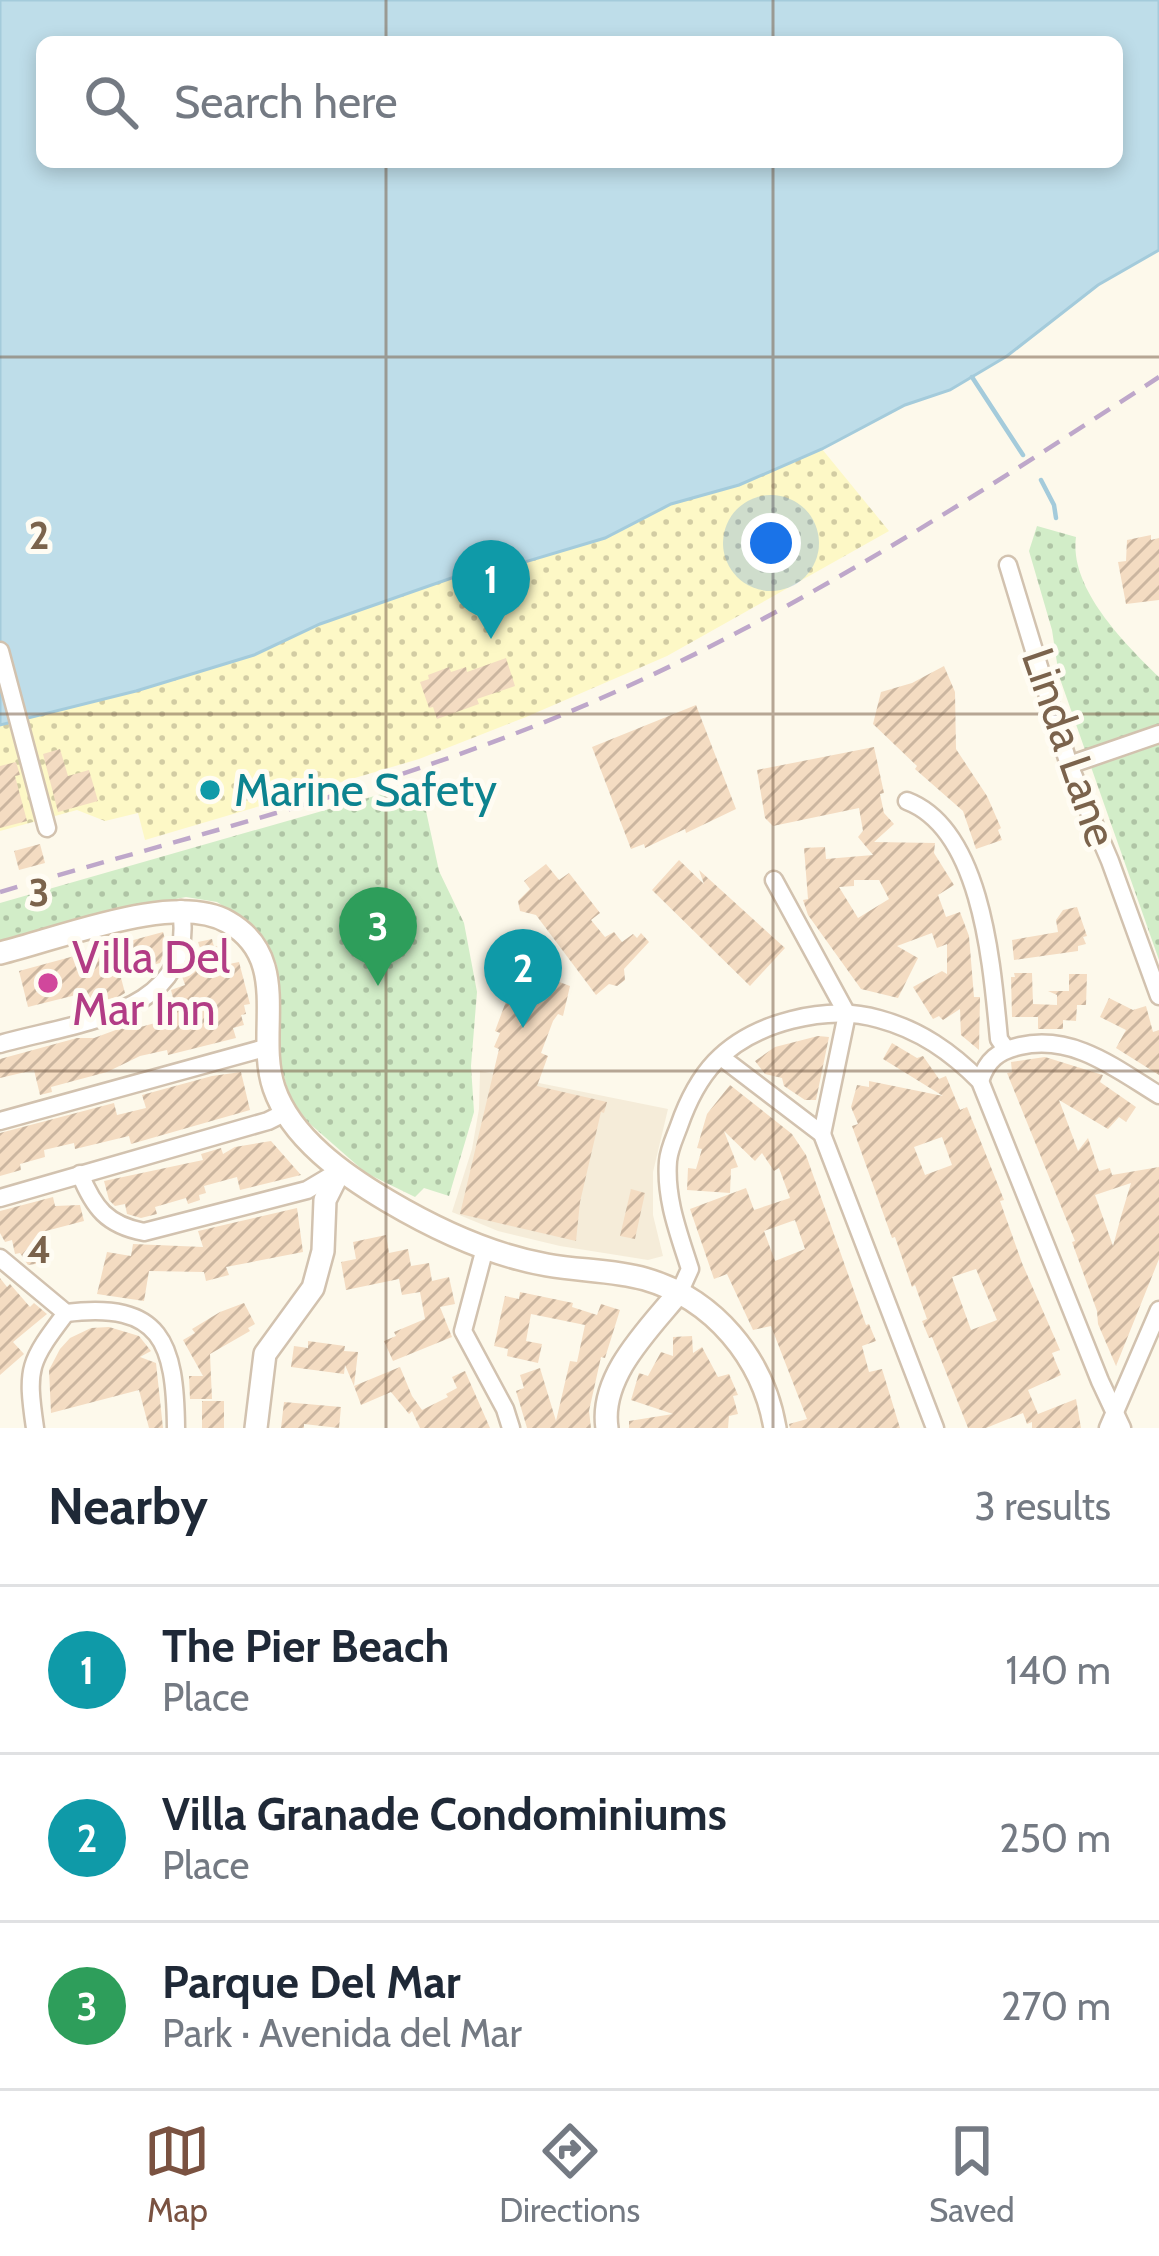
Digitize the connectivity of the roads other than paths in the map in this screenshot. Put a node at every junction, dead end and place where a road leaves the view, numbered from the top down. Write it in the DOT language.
graph roads {
  1 [pos="1008,565"];
  2 [pos="0,651"];
  3 [pos="1159,734"];
  4 [pos="1070,765"];
  5 [pos="907,801"];
  6 [pos="47,828"];
  7 [pos="774,880"];
  8 [pos="181,909"];
  9 [pos="0,953"];
  10 [pos="1159,996"];
  11 [pos="848,1014"];
  12 [pos="0,1044"];
  13 [pos="266,1048"];
  14 [pos="1006,1049"];
  15 [pos="721,1057"];
  16 [pos="980,1081"];
  17 [pos="1159,1095"];
  18 [pos="286,1112"];
  19 [pos="0,1121"];
  20 [pos="822,1134"];
  21 [pos="340,1170"];
  22 [pos="80,1174"];
  23 [pos="0,1198"];
  24 [pos="485,1248"];
  25 [pos="0,1258"];
  26 [pos="680,1292"];
  27 [pos="1159,1310"];
  28 [pos="65,1312"];
  29 [pos="1115,1423"];
  30 [pos="35,1428"];
  31 [pos="176,1428"];
  32 [pos="256,1428"];
  33 [pos="511,1428"];
  34 [pos="608,1428"];
  35 [pos="775,1428"];
  36 [pos="935,1428"];
  1 -- 4 [label="street, Linda Lane"];
  2 -- 6 [label="street"];
  3 -- 4 [label="street"];
  4 -- 10 [label="street, Linda Lane"];
  5 -- 14 [label="street"];
  7 -- 11 [label="street"];
  8 -- 9 [label="main road"];
  8 -- 12 [label="street"];
  8 -- 13 [label="main road"];
  11 -- 15 [label="street"];
  11 -- 16 [label="street"];
  11 -- 20 [label="street"];
  13 -- 18 [label="main road"];
  13 -- 19 [label="street"];
  14 -- 16 [label="street"];
  14 -- 17 [label="street"];
  15 -- 20 [label="street"];
  15 -- 26 [label="street"];
  16 -- 29 [label="street"];
  18 -- 21 [label="main road"];
  18 -- 22 [label="street"];
  20 -- 36 [label="street"];
  21 -- 22 [label="street"];
  21 -- 24 [label="main road"];
  21 -- 32 [label="main road"];
  22 -- 23 [label="street"];
  24 -- 26 [label="main road"];
  24 -- 33 [label="street"];
  25 -- 28 [label="street"];
  26 -- 34 [label="main road"];
  26 -- 35 [label="main road"];
  27 -- 29 [label="street"];
  28 -- 30 [label="street"];
  28 -- 31 [label="street"];
}
